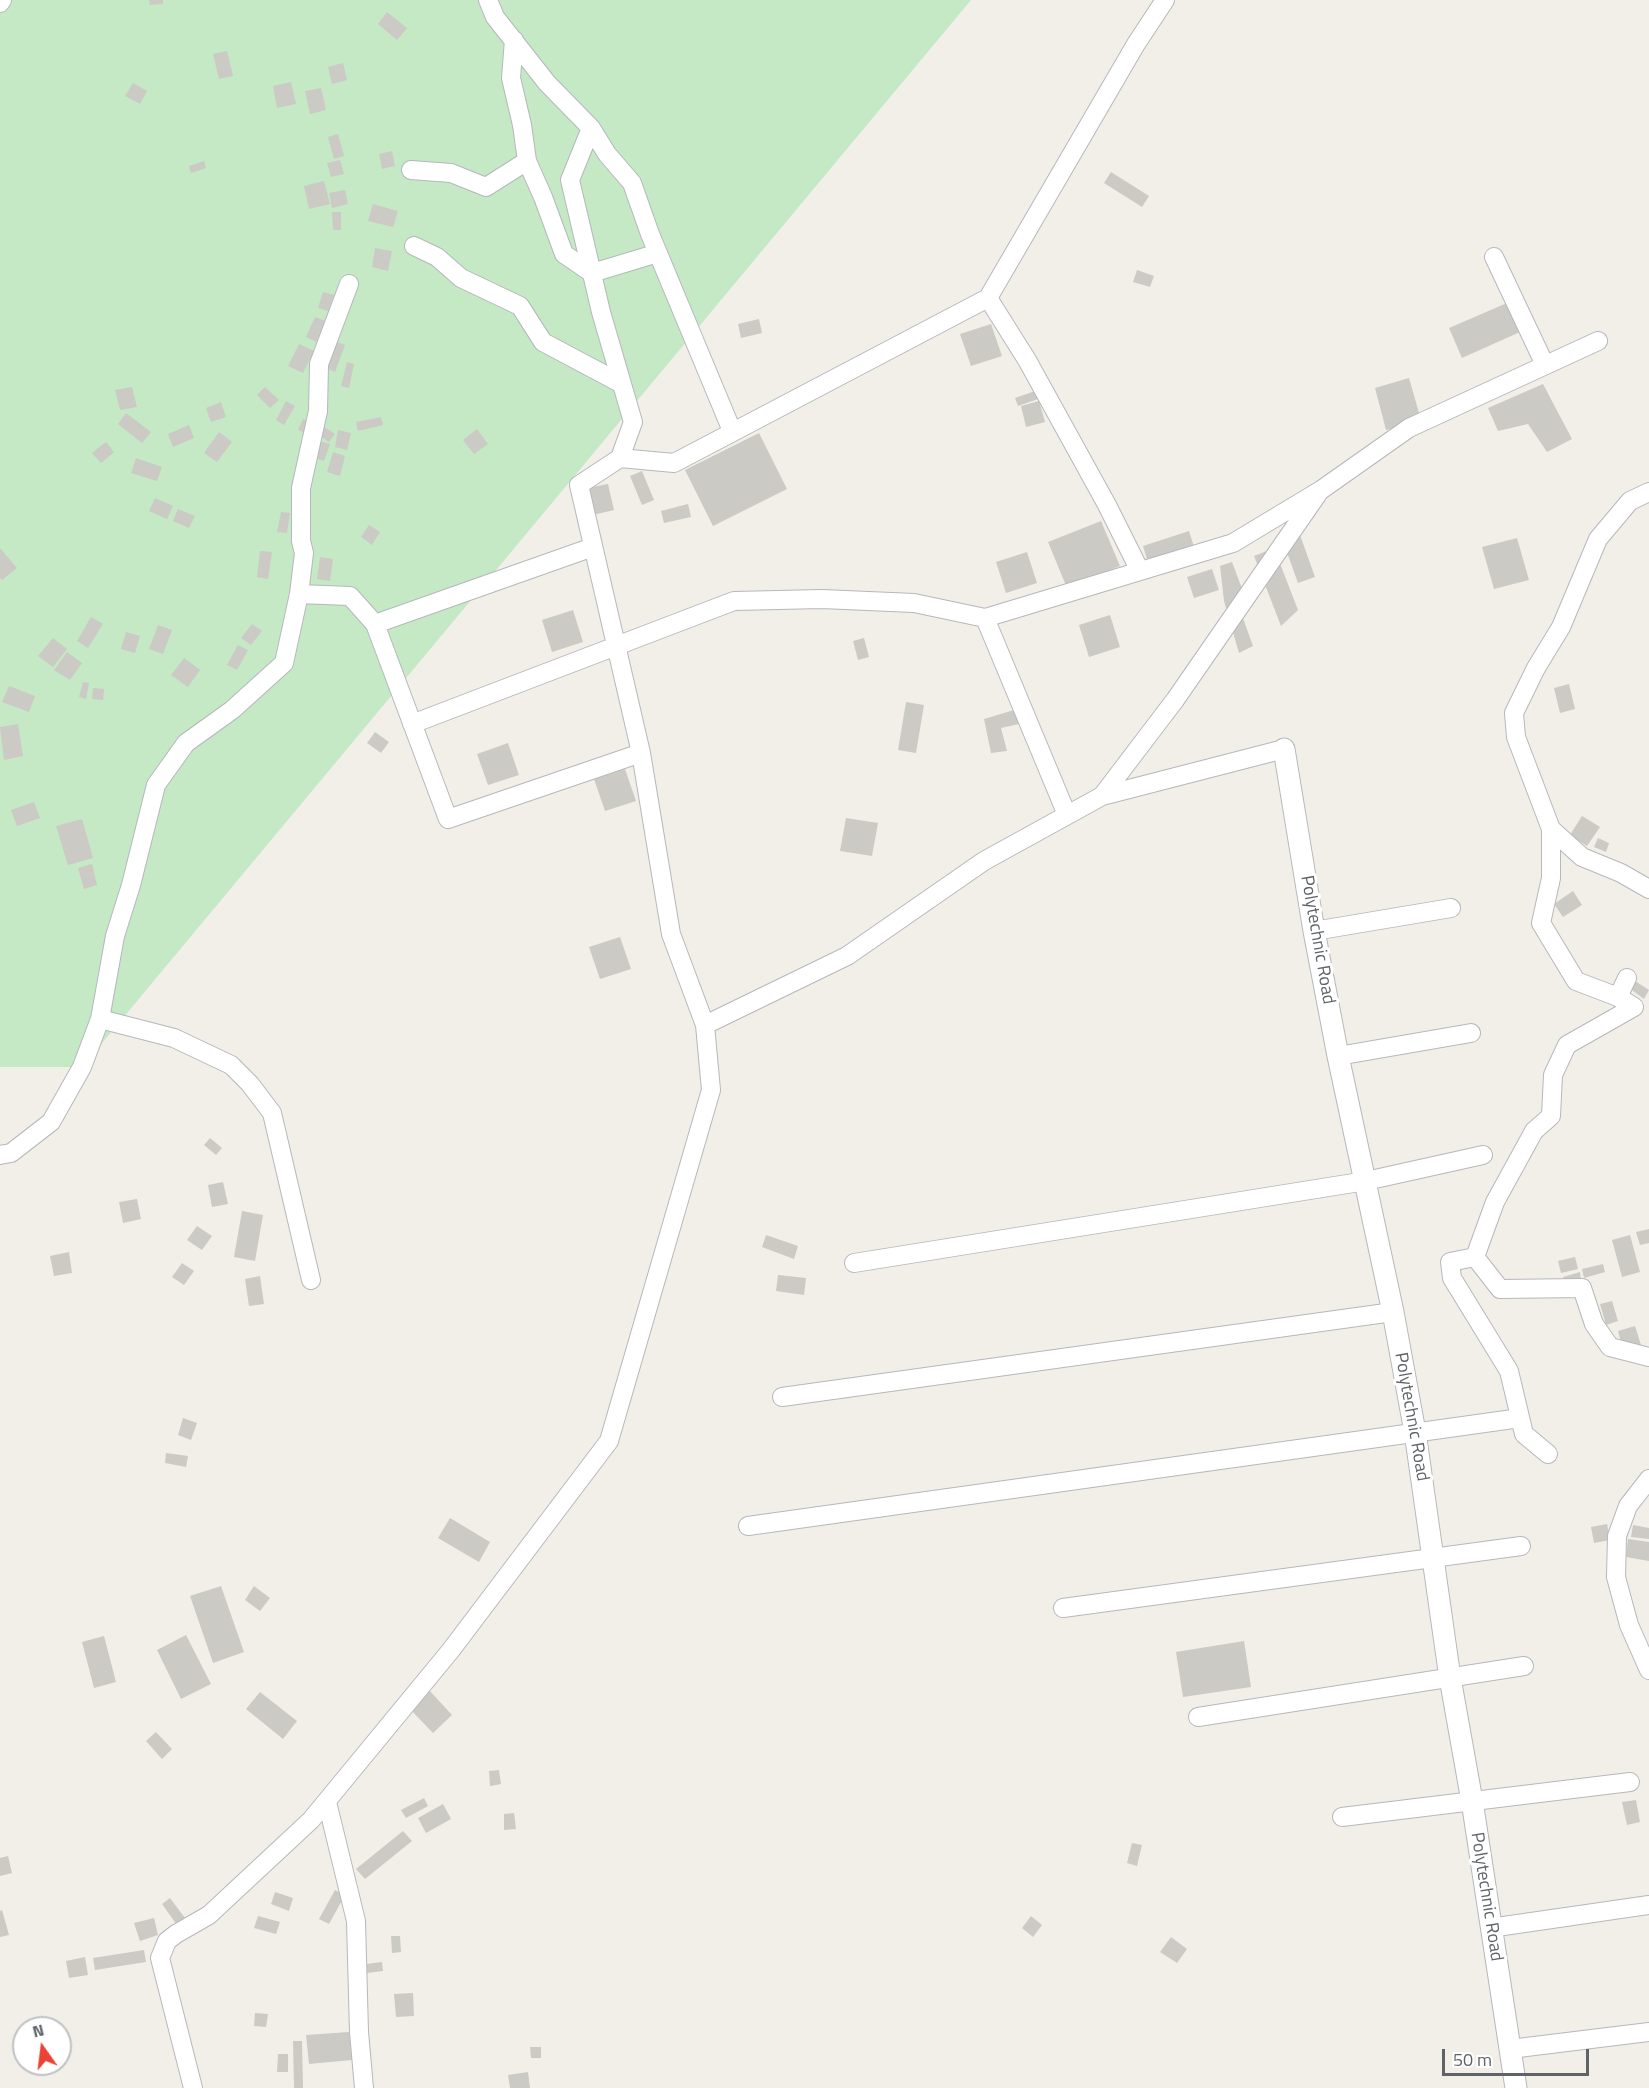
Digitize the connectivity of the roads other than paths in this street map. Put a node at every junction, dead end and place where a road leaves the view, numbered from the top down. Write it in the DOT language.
graph roads {
  1 [pos="488,0"];
  2 [pos="1165,0"];
  3 [pos="514,40"];
  4 [pos="591,128"];
  5 [pos="527,161"];
  6 [pos="411,170"];
  7 [pos="414,246"];
  8 [pos="658,253"];
  9 [pos="1494,257"];
  10 [pos="592,273"];
  11 [pos="349,284"];
  12 [pos="988,298"];
  13 [pos="1598,341"];
  14 [pos="1545,365"];
  15 [pos="622,384"];
  16 [pos="732,431"];
  17 [pos="620,458"];
  18 [pos="1321,490"];
  19 [pos="1649,492"];
  20 [pos="593,547"];
  21 [pos="1140,571"];
  22 [pos="299,594"];
  23 [pos="985,618"];
  24 [pos="375,624"];
  25 [pos="618,646"];
  26 [pos="412,724"];
  27 [pos="1284,749"];
  28 [pos="641,753"];
  29 [pos="1102,796"];
  30 [pos="1067,815"];
  31 [pos="1551,829"];
  32 [pos="1649,890"];
  33 [pos="1451,908"];
  34 [pos="1314,931"];
  35 [pos="1627,978"];
  36 [pos="1618,997"];
  37 [pos="1641,1010"];
  38 [pos="100,1019"];
  39 [pos="705,1025"];
  40 [pos="1471,1033"];
  41 [pos="1338,1056"];
  42 [pos="0,1155"];
  43 [pos="1483,1155"];
  44 [pos="1366,1180"];
  45 [pos="1475,1257"];
  46 [pos="854,1263"];
  47 [pos="311,1280"];
  48 [pos="1393,1312"];
  49 [pos="1649,1357"];
  50 [pos="782,1397"];
  51 [pos="1513,1419"];
  52 [pos="1415,1432"];
  53 [pos="1548,1454"];
  54 [pos="1649,1479"];
  55 [pos="748,1526"];
  56 [pos="1521,1546"];
  57 [pos="1434,1559"];
  58 [pos="1063,1608"];
  59 [pos="1524,1666"];
  60 [pos="1649,1670"];
  61 [pos="1450,1678"];
  62 [pos="1198,1717"];
  63 [pos="1630,1782"];
  64 [pos="1472,1801"];
  65 [pos="327,1802"];
  66 [pos="1342,1817"];
  67 [pos="1649,1905"];
  68 [pos="1490,1928"];
  69 [pos="1649,2032"];
  70 [pos="1510,2049"];
  71 [pos="194,2088"];
  72 [pos="364,2088"];
  73 [pos="1516,2088"];
  1 -- 3 [label="street"];
  2 -- 12 [label="street"];
  3 -- 4 [label="street"];
  3 -- 5 [label="street"];
  4 -- 8 [label="street"];
  4 -- 10 [label="street"];
  5 -- 6 [label="street"];
  5 -- 10 [label="street"];
  7 -- 15 [label="street"];
  8 -- 10 [label="street"];
  8 -- 16 [label="street"];
  9 -- 14 [label="street"];
  10 -- 15 [label="street"];
  11 -- 22 [label="street"];
  12 -- 16 [label="street"];
  12 -- 21 [label="street"];
  13 -- 14 [label="street"];
  14 -- 18 [label="street"];
  15 -- 17 [label="street"];
  16 -- 17 [label="street"];
  17 -- 20 [label="street"];
  18 -- 21 [label="street"];
  18 -- 29 [label="street"];
  19 -- 31 [label="street"];
  20 -- 24 [label="street"];
  20 -- 25 [label="street"];
  21 -- 23 [label="street"];
  22 -- 24 [label="street"];
  22 -- 38 [label="street"];
  23 -- 25 [label="street"];
  23 -- 30 [label="street"];
  24 -- 26 [label="street"];
  25 -- 26 [label="street"];
  25 -- 28 [label="street"];
  26 -- 28 [label="street"];
  27 -- 29 [label="street"];
  27 -- 34 [label="street, Polytechnic Road"];
  28 -- 39 [label="street"];
  29 -- 30 [label="street"];
  30 -- 39 [label="street"];
  31 -- 32 [label="street"];
  31 -- 36 [label="street"];
  33 -- 34 [label="street"];
  34 -- 41 [label="street, Polytechnic Road"];
  35 -- 36 [label="street"];
  36 -- 37 [label="street"];
  37 -- 45 [label="street"];
  38 -- 42 [label="street"];
  38 -- 47 [label="street"];
  39 -- 65 [label="street"];
  40 -- 41 [label="street"];
  41 -- 44 [label="street, Polytechnic Road"];
  43 -- 44 [label="street"];
  44 -- 46 [label="street"];
  44 -- 48 [label="street, Polytechnic Road"];
  45 -- 49 [label="street"];
  45 -- 53 [label="street"];
  48 -- 50 [label="street"];
  48 -- 52 [label="street, Polytechnic Road"];
  51 -- 52 [label="street"];
  52 -- 55 [label="street"];
  52 -- 57 [label="street, Polytechnic Road"];
  54 -- 60 [label="street"];
  56 -- 57 [label="street"];
  57 -- 58 [label="street"];
  57 -- 61 [label="street, Polytechnic Road"];
  59 -- 61 [label="street"];
  61 -- 62 [label="street"];
  61 -- 64 [label="street, Polytechnic Road"];
  63 -- 64 [label="street"];
  64 -- 66 [label="street"];
  64 -- 68 [label="street, Polytechnic Road"];
  65 -- 71 [label="street"];
  65 -- 72 [label="street"];
  67 -- 68 [label="street"];
  68 -- 70 [label="street, Polytechnic Road"];
  69 -- 70 [label="street"];
  70 -- 73 [label="street, Polytechnic Road"];
}
